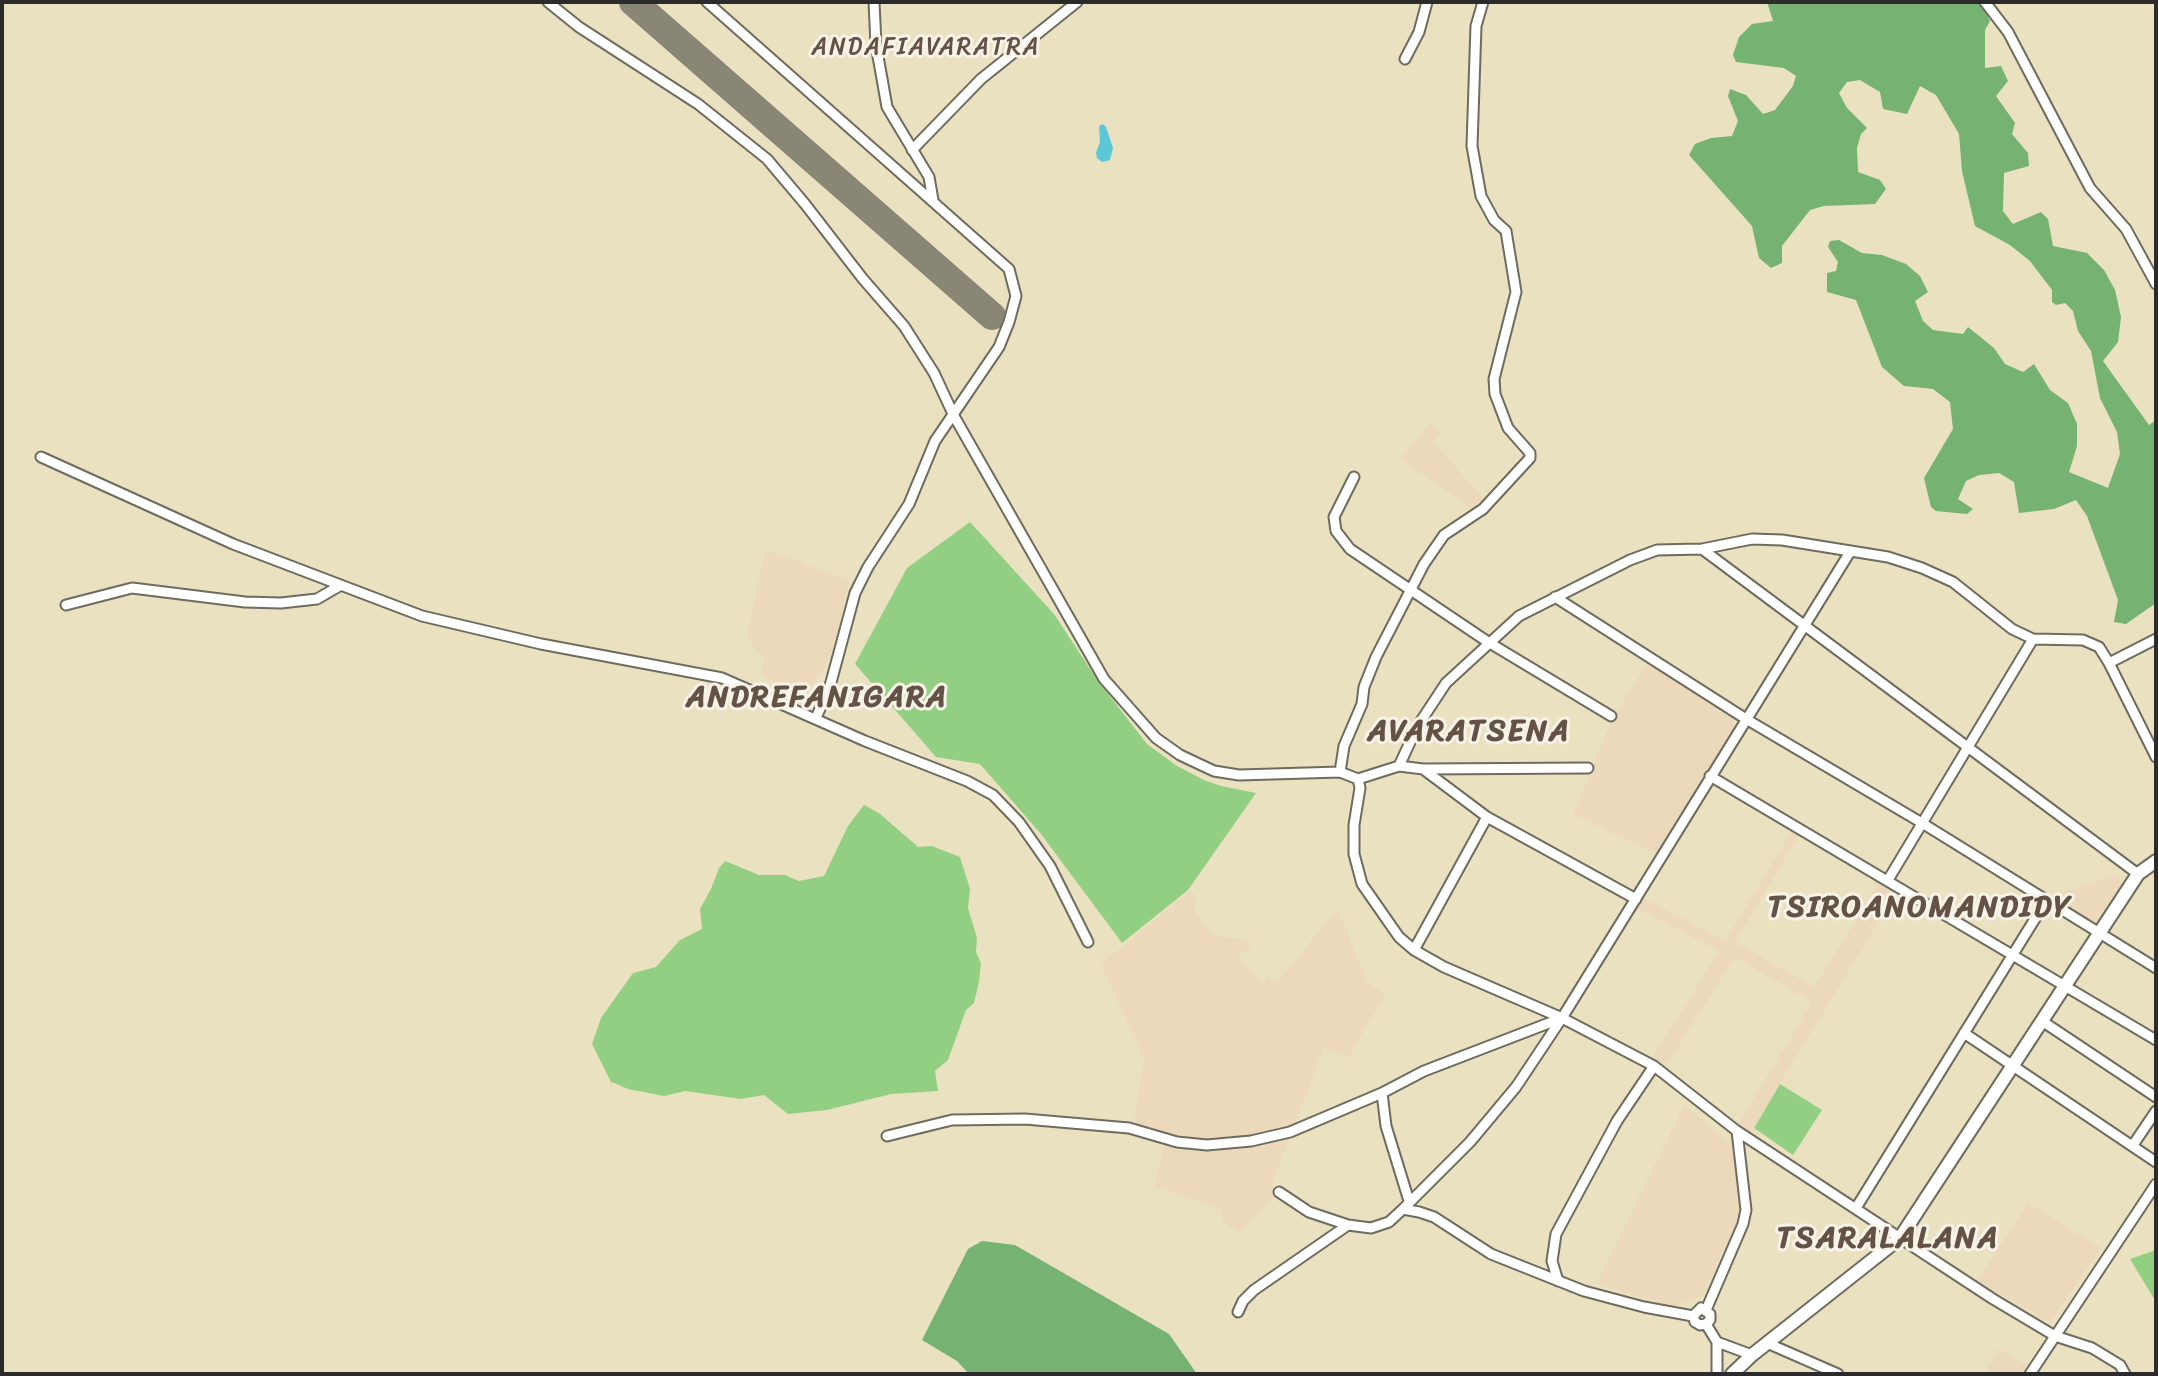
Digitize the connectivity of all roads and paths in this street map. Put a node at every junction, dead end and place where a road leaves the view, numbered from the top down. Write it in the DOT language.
graph roads {
  1 [pos="548,2"];
  2 [pos="707,2"];
  3 [pos="874,2"];
  4 [pos="1077,2"];
  5 [pos="1427,2"];
  6 [pos="1483,2"];
  7 [pos="1985,2"];
  8 [pos="1405,59"];
  9 [pos="912,150"];
  10 [pos="933,200"];
  11 [pos="2156,284"];
  12 [pos="954,416"];
  13 [pos="41,457"];
  14 [pos="1354,477"];
  15 [pos="1702,549"];
  16 [pos="1850,552"];
  17 [pos="341,585"];
  18 [pos="1410,591"];
  19 [pos="1555,597"];
  20 [pos="66,605"];
  21 [pos="1804,626"];
  22 [pos="2033,639"];
  23 [pos="2156,639"];
  24 [pos="1488,642"];
  25 [pos="2109,663"];
  26 [pos="1611,716"];
  27 [pos="816,718"];
  28 [pos="1746,719"];
  29 [pos="1968,747"];
  30 [pos="2156,757"];
  31 [pos="1399,766"];
  32 [pos="1588,768"];
  33 [pos="1423,769"];
  34 [pos="1340,772"];
  35 [pos="1710,776"];
  36 [pos="1358,779"];
  37 [pos="1487,817"];
  38 [pos="1922,823"];
  39 [pos="2156,861"];
  40 [pos="2138,874"];
  41 [pos="1888,880"];
  42 [pos="1636,899"];
  43 [pos="2046,901"];
  44 [pos="2099,933"];
  45 [pos="1088,942"];
  46 [pos="1414,950"];
  47 [pos="2013,955"];
  48 [pos="2156,968"];
  49 [pos="2065,986"];
  50 [pos="1562,1018"];
  51 [pos="2042,1021"];
  52 [pos="1964,1033"];
  53 [pos="2156,1040"];
  54 [pos="2014,1064"];
  55 [pos="1654,1066"];
  56 [pos="1382,1093"];
  57 [pos="2156,1097"];
  58 [pos="2156,1111"];
  59 [pos="1737,1131"];
  60 [pos="887,1136"];
  61 [pos="2133,1145"];
  62 [pos="2156,1162"];
  63 [pos="2156,1184"];
  64 [pos="1279,1192"];
  65 [pos="1406,1205"];
  66 [pos="1856,1208"];
  67 [pos="1348,1225"];
  68 [pos="1900,1238"];
  69 [pos="1558,1281"];
  70 [pos="1706,1310"];
  71 [pos="1238,1312"];
  72 [pos="1693,1316"];
  73 [pos="1706,1324"];
  74 [pos="2055,1336"];
  75 [pos="1717,1342"];
  76 [pos="1767,1343"];
  77 [pos="1752,1355"];
  78 [pos="1717,1374"];
  79 [pos="1732,1374"];
  80 [pos="1838,1374"];
  81 [pos="2030,1374"];
  82 [pos="2125,1374"];
  1 -- 12 [label="street"];
  2 -- 10 [label="street"];
  3 -- 9 [label="street"];
  4 -- 9 [label="street"];
  5 -- 8 [label="street"];
  6 -- 18 [label="street"];
  7 -- 11 [label="street"];
  9 -- 10 [label="street"];
  10 -- 12 [label="street"];
  12 -- 27 [label="street"];
  12 -- 34 [label="street"];
  13 -- 17 [label="street"];
  14 -- 18 [label="street"];
  15 -- 16 [label="street"];
  15 -- 19 [label="street"];
  15 -- 21 [label="street"];
  16 -- 21 [label="street"];
  16 -- 22 [label="street"];
  17 -- 20 [label="street"];
  17 -- 27 [label="street"];
  18 -- 24 [label="street"];
  18 -- 34 [label="street"];
  19 -- 24 [label="street"];
  19 -- 28 [label="street"];
  21 -- 28 [label="street"];
  21 -- 29 [label="street"];
  22 -- 25 [label="street"];
  22 -- 29 [label="street"];
  23 -- 25 [label="street"];
  24 -- 26 [label="street"];
  24 -- 31 [label="street"];
  25 -- 30 [label="street"];
  27 -- 45 [label="street"];
  28 -- 35 [label="street"];
  28 -- 38 [label="street"];
  29 -- 38 [label="street"];
  29 -- 40 [label="street"];
  31 -- 33 [label="street"];
  31 -- 36 [label="street"];
  32 -- 33 [label="street"];
  33 -- 37 [label="street"];
  34 -- 36 [label="street"];
  35 -- 41 [label="street"];
  35 -- 42 [label="street"];
  36 -- 46 [label="street"];
  37 -- 42 [label="street"];
  37 -- 46 [label="street"];
  38 -- 41 [label="street"];
  38 -- 43 [label="street"];
  39 -- 40 [label="main road"];
  40 -- 44 [label="main road"];
  41 -- 47 [label="street"];
  42 -- 50 [label="street"];
  43 -- 44 [label="street"];
  43 -- 47 [label="street"];
  44 -- 48 [label="street"];
  44 -- 49 [label="main road"];
  46 -- 50 [label="street"];
  47 -- 49 [label="street"];
  47 -- 52 [label="street"];
  49 -- 51 [label="main road"];
  49 -- 53 [label="street"];
  50 -- 55 [label="street"];
  50 -- 56 [label="street"];
  50 -- 65 [label="street"];
  51 -- 54 [label="main road"];
  51 -- 57 [label="street"];
  52 -- 54 [label="street"];
  52 -- 66 [label="street"];
  54 -- 61 [label="street"];
  54 -- 68 [label="main road"];
  55 -- 59 [label="street"];
  55 -- 69 [label="street"];
  56 -- 60 [label="street"];
  56 -- 65 [label="street"];
  58 -- 61 [label="street"];
  59 -- 66 [label="street"];
  59 -- 70 [label="street"];
  61 -- 62 [label="street"];
  63 -- 74 [label="street"];
  64 -- 67 [label="street"];
  65 -- 67 [label="street"];
  65 -- 69 [label="street"];
  66 -- 68 [label="street"];
  67 -- 71 [label="street"];
  68 -- 74 [label="street"];
  68 -- 76 [label="main road"];
  69 -- 72 [label="street"];
  70 -- 72 [label="street"];
  70 -- 73 [label="street"];
  72 -- 73 [label="street"];
  73 -- 75 [label="street"];
  74 -- 81 [label="street"];
  74 -- 82 [label="street"];
  75 -- 77 [label="street"];
  75 -- 78 [label="street"];
  76 -- 77 [label="main road"];
  76 -- 80 [label="street"];
  77 -- 79 [label="main road"];
}
